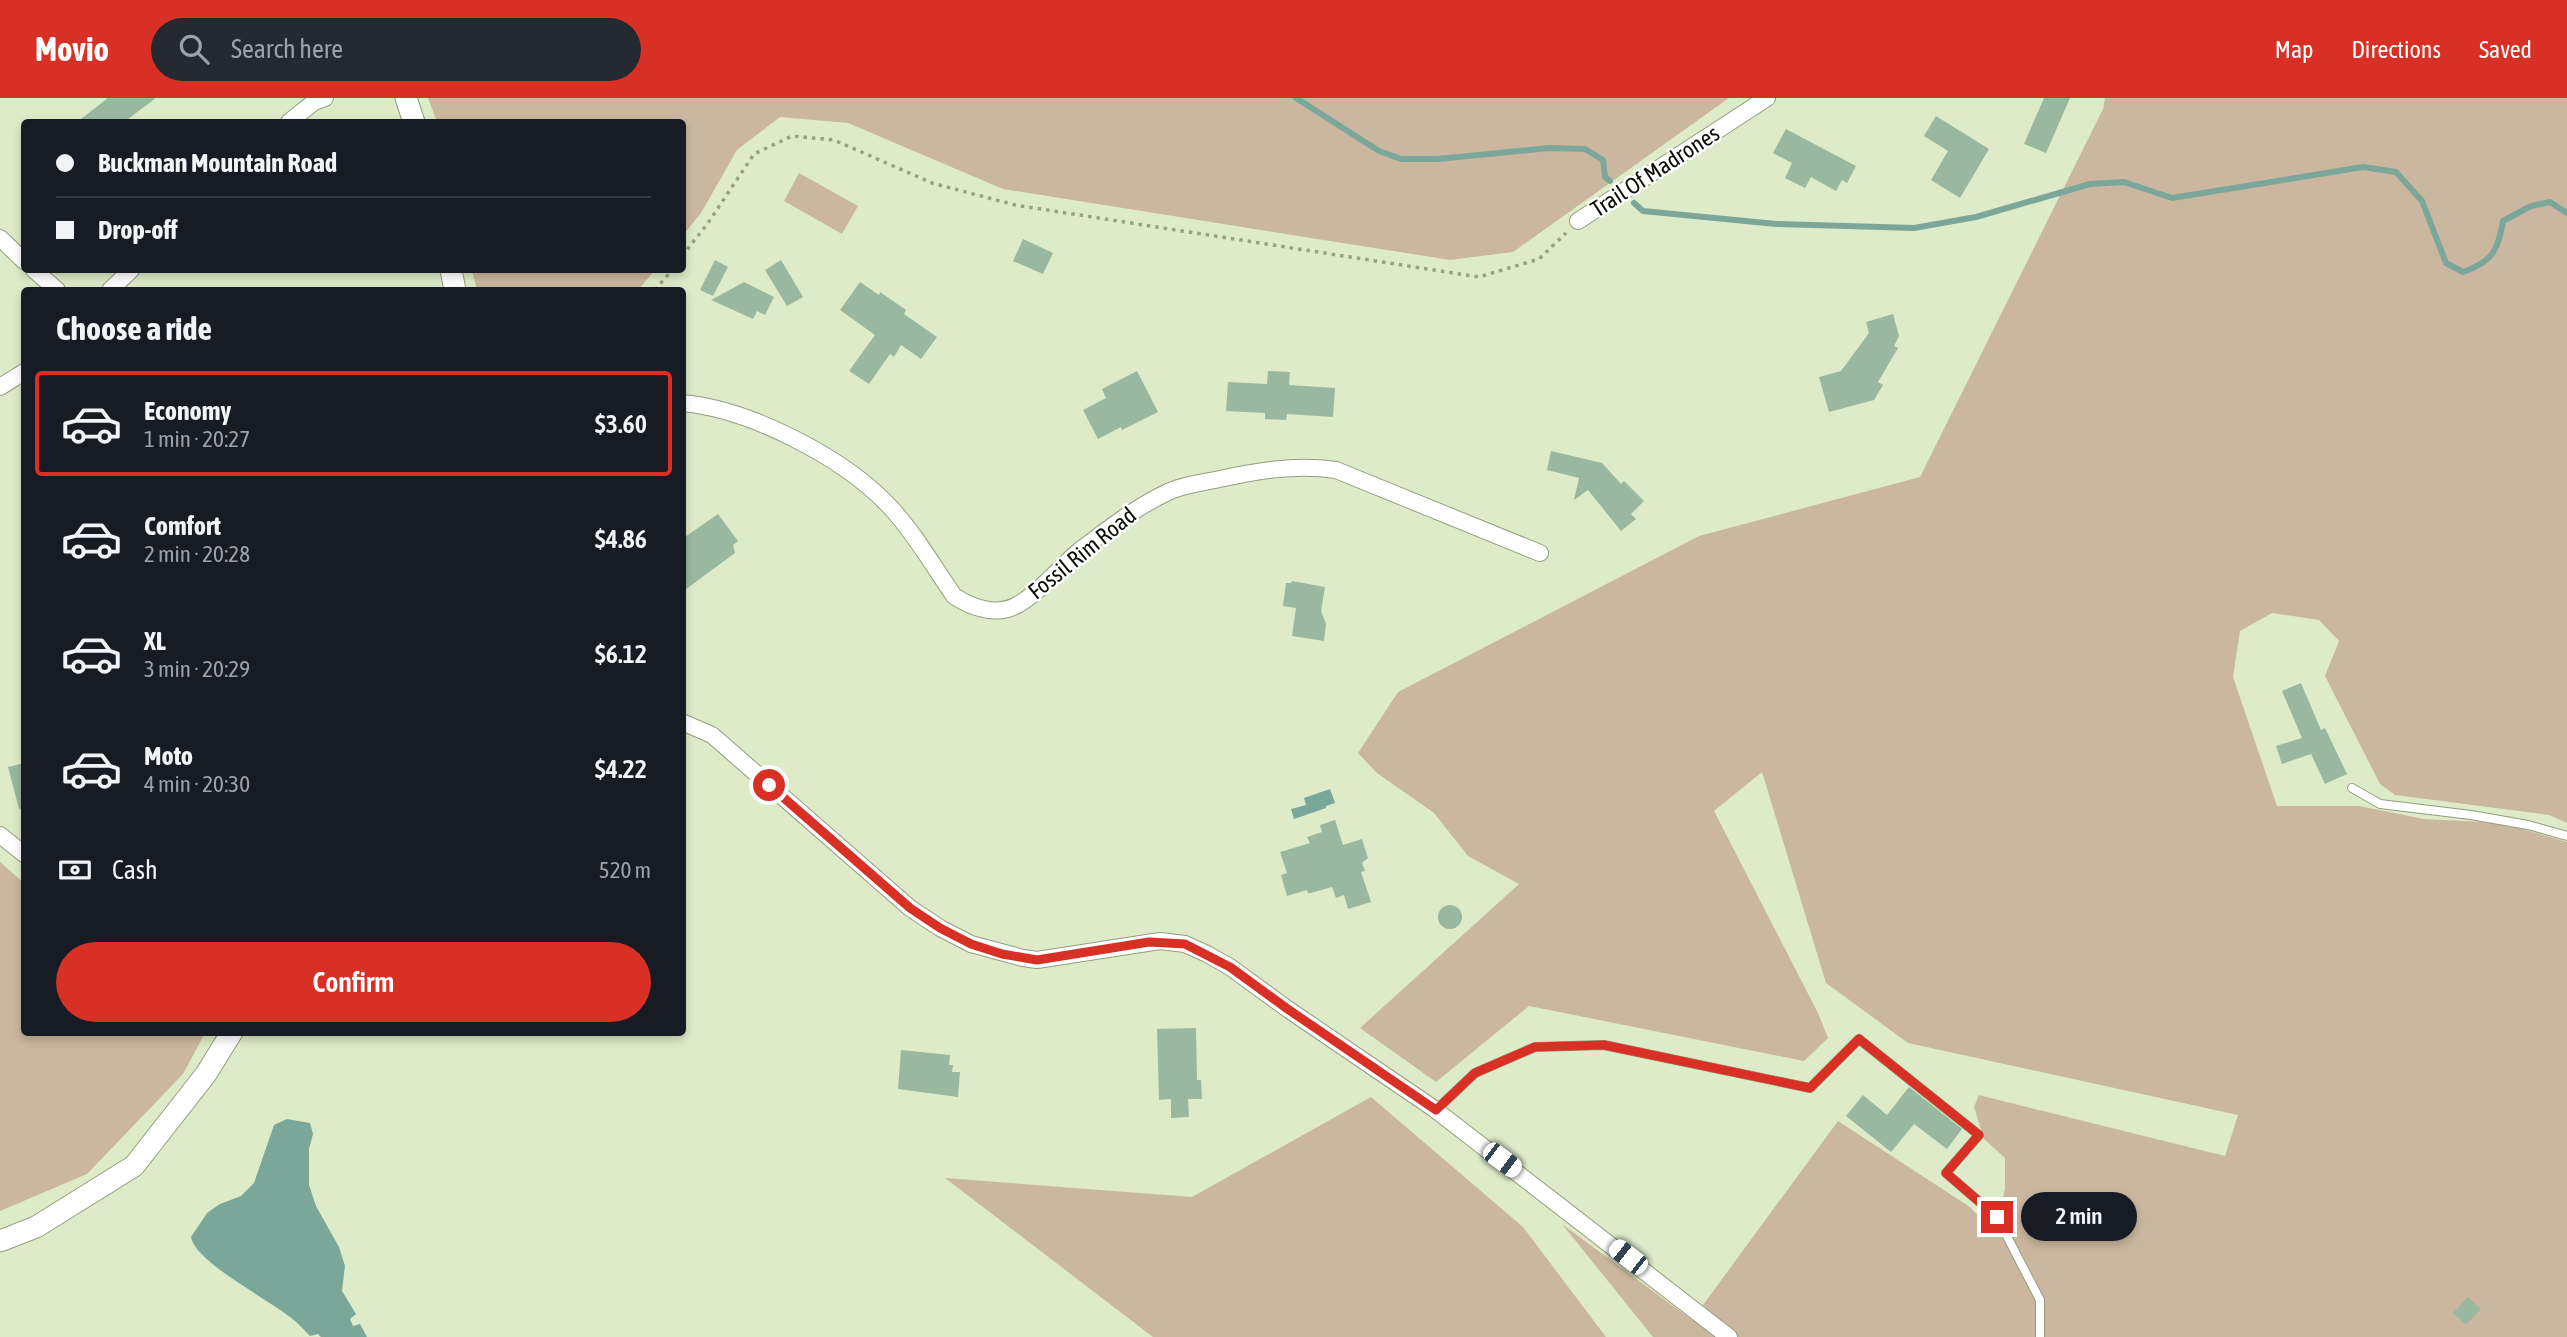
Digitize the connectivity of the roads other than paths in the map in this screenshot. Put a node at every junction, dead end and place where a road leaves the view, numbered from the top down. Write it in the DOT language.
graph roads {
  1 [pos="326,98"];
  2 [pos="406,98"];
  3 [pos="1768,98"];
  4 [pos="293,119"];
  5 [pos="413,119"];
  6 [pos="1578,221"];
  7 [pos="0,238"];
  8 [pos="21,258"];
  9 [pos="37,273"];
  10 [pos="128,273"];
  11 [pos="54,287"];
  12 [pos="113,287"];
  13 [pos="21,374"];
  14 [pos="0,387"];
  15 [pos="686,404"];
  16 [pos="1540,553"];
  17 [pos="686,724"];
  18 [pos="2353,788"];
  19 [pos="0,835"];
  20 [pos="2567,836"];
  21 [pos="21,852"];
  22 [pos="230,1036"];
  23 [pos="1436,1110"];
  24 [pos="0,1241"];
  25 [pos="1729,1337"];
  26 [pos="2040,1337"];
  1 -- 4 [label="street"];
  2 -- 5 [label="street"];
  3 -- 6 [label="street, Trail Of Madrones"];
  7 -- 8 [label="street"];
  9 -- 11 [label="street"];
  10 -- 12 [label="street"];
  13 -- 14 [label="street"];
  15 -- 16 [label="street, Fossil Rim Road"];
  17 -- 23 [label="street"];
  18 -- 20 [label="lane"];
  19 -- 21 [label="street"];
  22 -- 24 [label="street"];
  23 -- 25 [label="street"];
  23 -- 26 [label="lane"];
}
